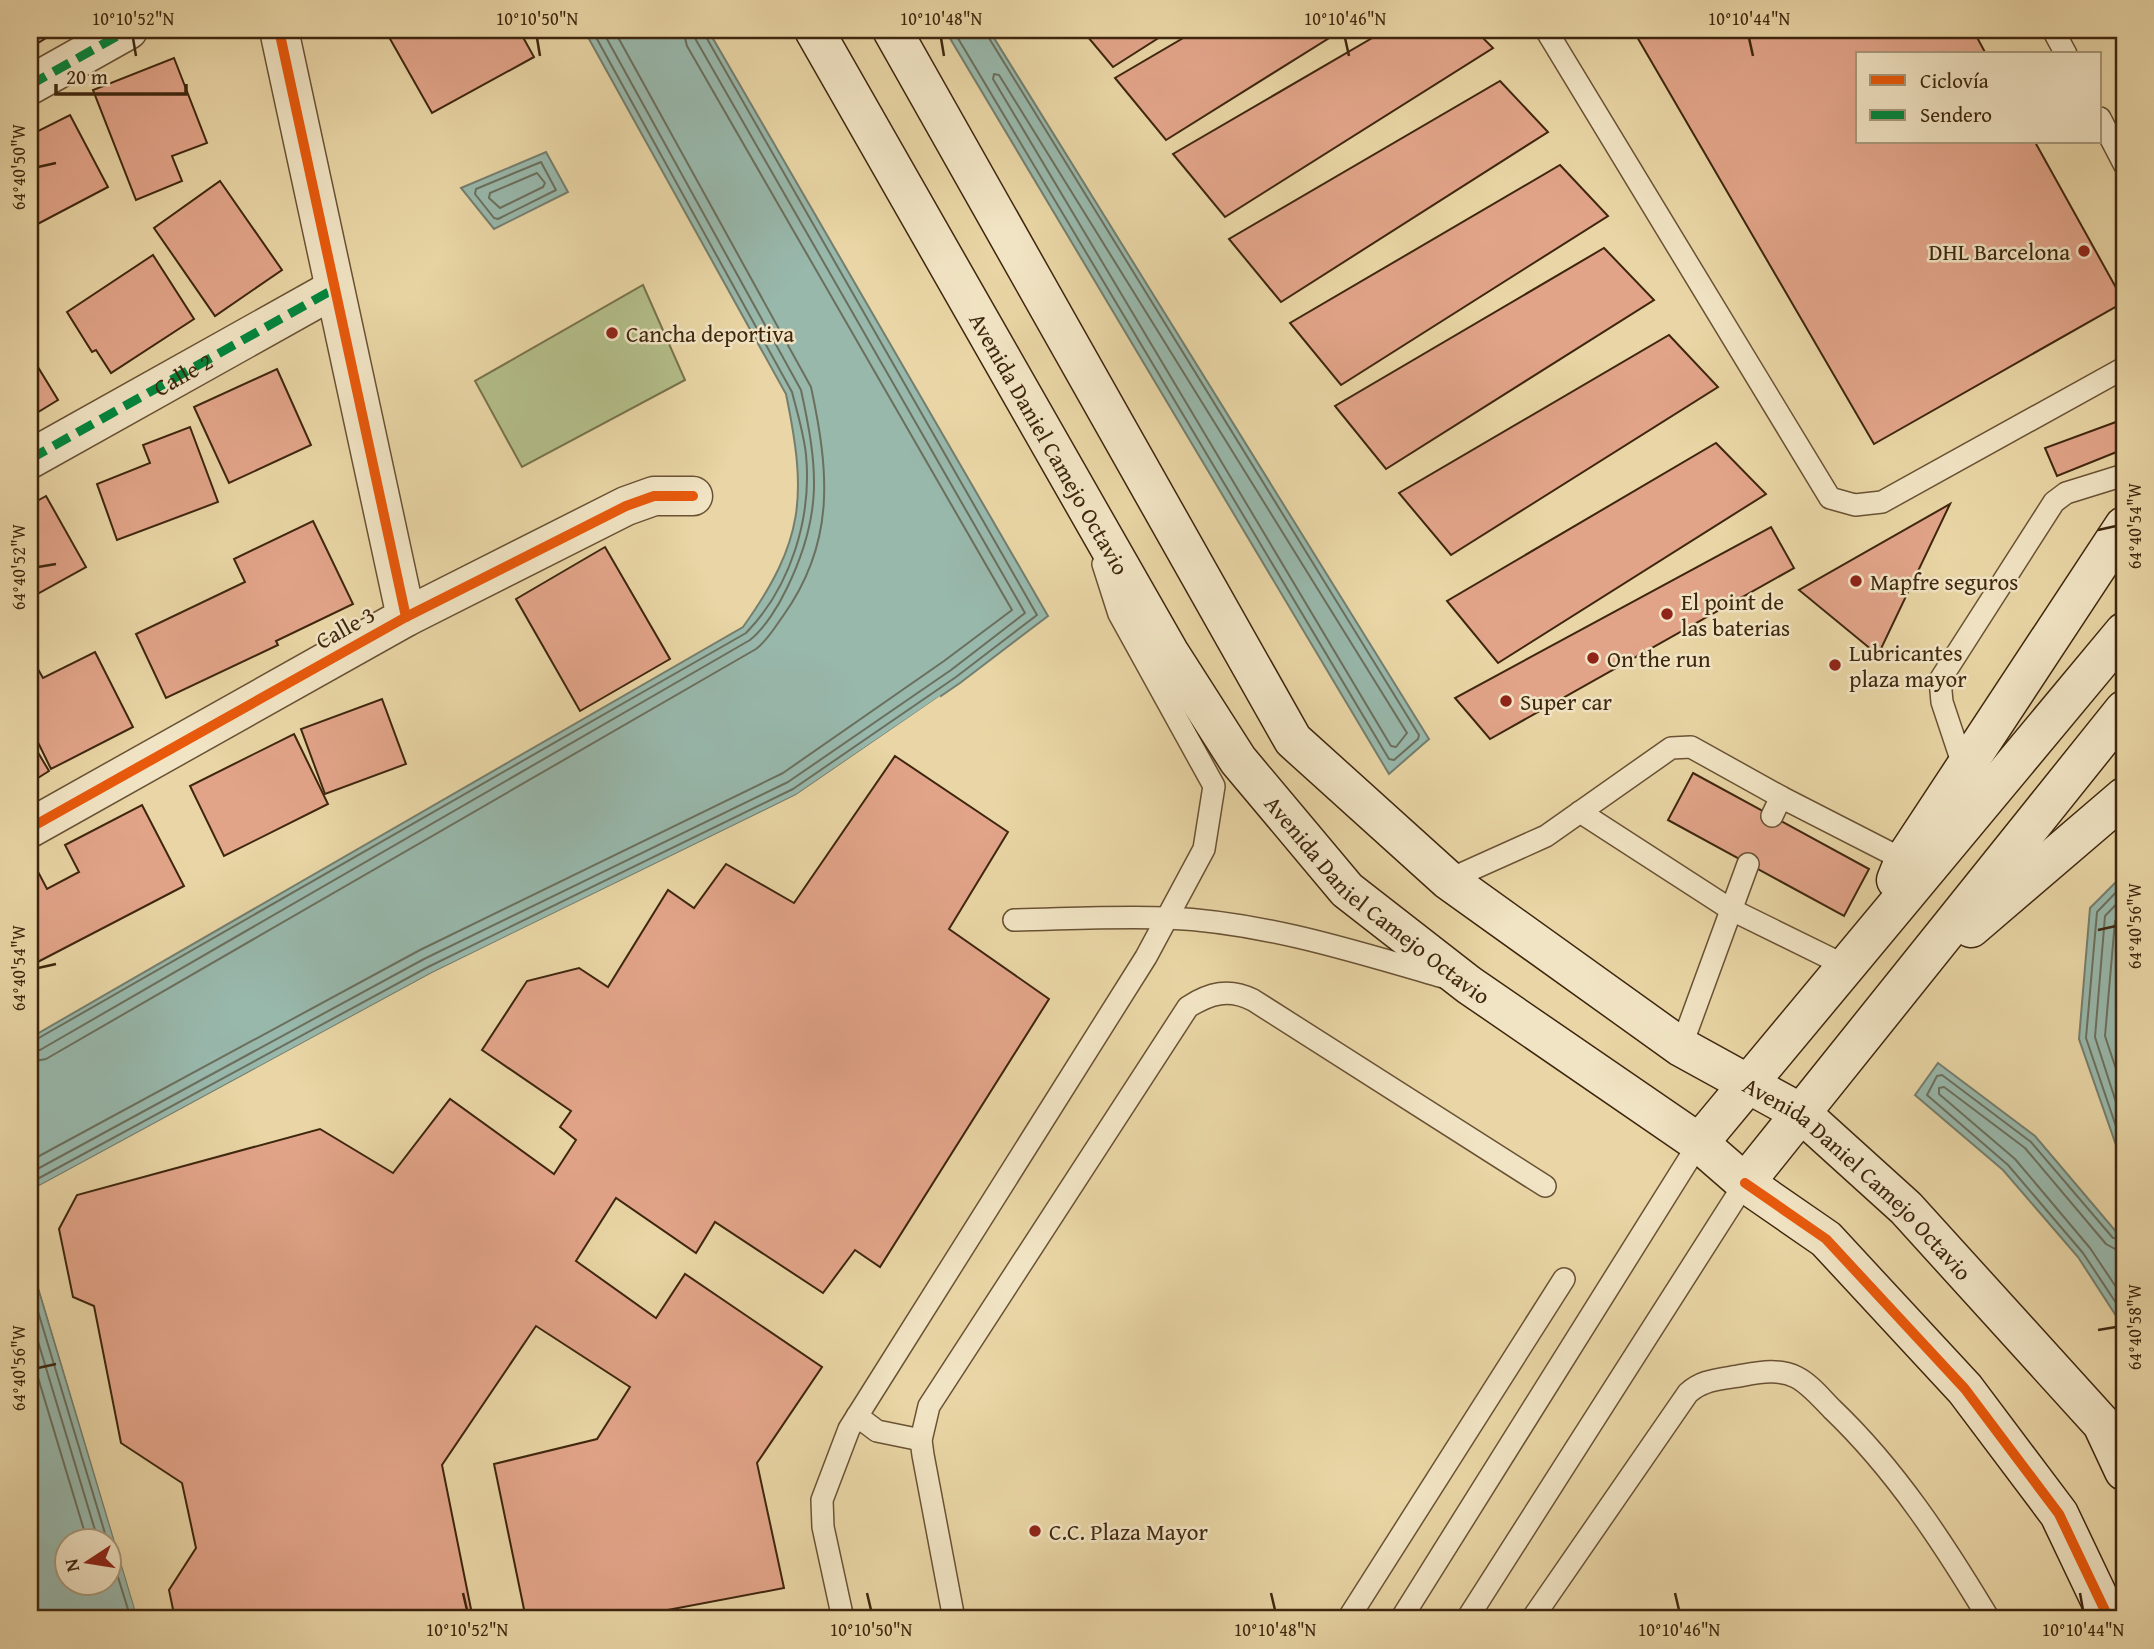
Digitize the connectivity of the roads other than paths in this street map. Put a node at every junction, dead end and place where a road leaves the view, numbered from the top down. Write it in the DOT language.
graph roads {
  1 [pos="128,30"];
  2 [pos="279,30"];
  3 [pos="814,30"];
  4 [pos="892,30"];
  5 [pos="1546,30"];
  6 [pos="2053,30"];
  7 [pos="2065,52"];
  8 [pos="30,85"];
  9 [pos="2102,122"];
  10 [pos="2124,164"];
  11 [pos="334,289"];
  12 [pos="2124,369"];
  13 [pos="30,459"];
  14 [pos="2124,475"];
  15 [pos="693,496"];
  16 [pos="1084,501"];
  17 [pos="2124,526"];
  18 [pos="406,617"];
  19 [pos="2124,632"];
  20 [pos="2124,710"];
  21 [pos="1964,768"];
  22 [pos="2124,797"];
  23 [pos="1580,812"];
  24 [pos="30,828"];
  25 [pos="1904,860"];
  26 [pos="1748,864"];
  27 [pos="1448,880"];
  28 [pos="1730,909"];
  29 [pos="1169,918"];
  30 [pos="1014,920"];
  31 [pos="1873,934"];
  32 [pos="1846,965"];
  33 [pos="1908,981"];
  34 [pos="1468,985"];
  35 [pos="1681,1048"];
  36 [pos="1747,1085"];
  37 [pos="1801,1113"];
  38 [pos="1699,1143"];
  39 [pos="1745,1183"];
  40 [pos="1545,1186"];
  41 [pos="1564,1279"];
  42 [pos="858,1416"];
  43 [pos="922,1440"];
  44 [pos="2124,1471"];
  45 [pos="843,1619"];
  46 [pos="954,1619"];
  47 [pos="1348,1619"];
  48 [pos="1401,1619"];
  49 [pos="1467,1619"];
  50 [pos="1532,1619"];
  51 [pos="1989,1619"];
  52 [pos="2109,1619"];
  1 -- 8 [label="main road"];
  2 -- 11 [label="main road"];
  3 -- 16 [label="main road, Avenida Daniel Camejo Octavio"];
  4 -- 27 [label="main road, Avenida Daniel Camejo Octavio"];
  5 -- 12 [label="lane"];
  6 -- 7 [label="lane"];
  9 -- 10 [label="lane"];
  11 -- 13 [label="main road, Calle 2"];
  11 -- 18 [label="main road"];
  14 -- 21 [label="lane"];
  15 -- 18 [label="main road, Calle 3"];
  16 -- 29 [label="lane"];
  16 -- 34 [label="main road, Avenida Daniel Camejo Octavio"];
  17 -- 21 [label="main road"];
  18 -- 24 [label="main road, Calle 3"];
  19 -- 31 [label="main road"];
  20 -- 33 [label="main road"];
  21 -- 25 [label="main road"];
  22 -- 33 [label="main road"];
  23 -- 25 [label="lane"];
  23 -- 27 [label="lane"];
  23 -- 28 [label="lane"];
  25 -- 31 [label="main road"];
  26 -- 28 [label="lane"];
  27 -- 35 [label="main road, Avenida Daniel Camejo Octavio"];
  28 -- 32 [label="lane"];
  28 -- 35 [label="lane"];
  29 -- 30 [label="lane"];
  29 -- 34 [label="lane"];
  29 -- 42 [label="lane"];
  31 -- 32 [label="main road"];
  32 -- 36 [label="main road"];
  33 -- 37 [label="main road"];
  34 -- 38 [label="main road, Avenida Daniel Camejo Octavio"];
  35 -- 36 [label="main road, Avenida Daniel Camejo Octavio"];
  36 -- 37 [label="main road, Avenida Daniel Camejo Octavio"];
  36 -- 38 [label="main road"];
  37 -- 39 [label="main road"];
  37 -- 44 [label="main road, Avenida Daniel Camejo Octavio"];
  38 -- 39 [label="main road, Avenida Daniel Camejo Octavio"];
  38 -- 48 [label="lane"];
  39 -- 49 [label="lane"];
  39 -- 52 [label="main road, Avenida Daniel Camejo Octavio"];
  40 -- 43 [label="lane"];
  41 -- 47 [label="lane"];
  42 -- 43 [label="lane"];
  42 -- 45 [label="lane"];
  43 -- 46 [label="lane"];
  50 -- 51 [label="lane"];
}
